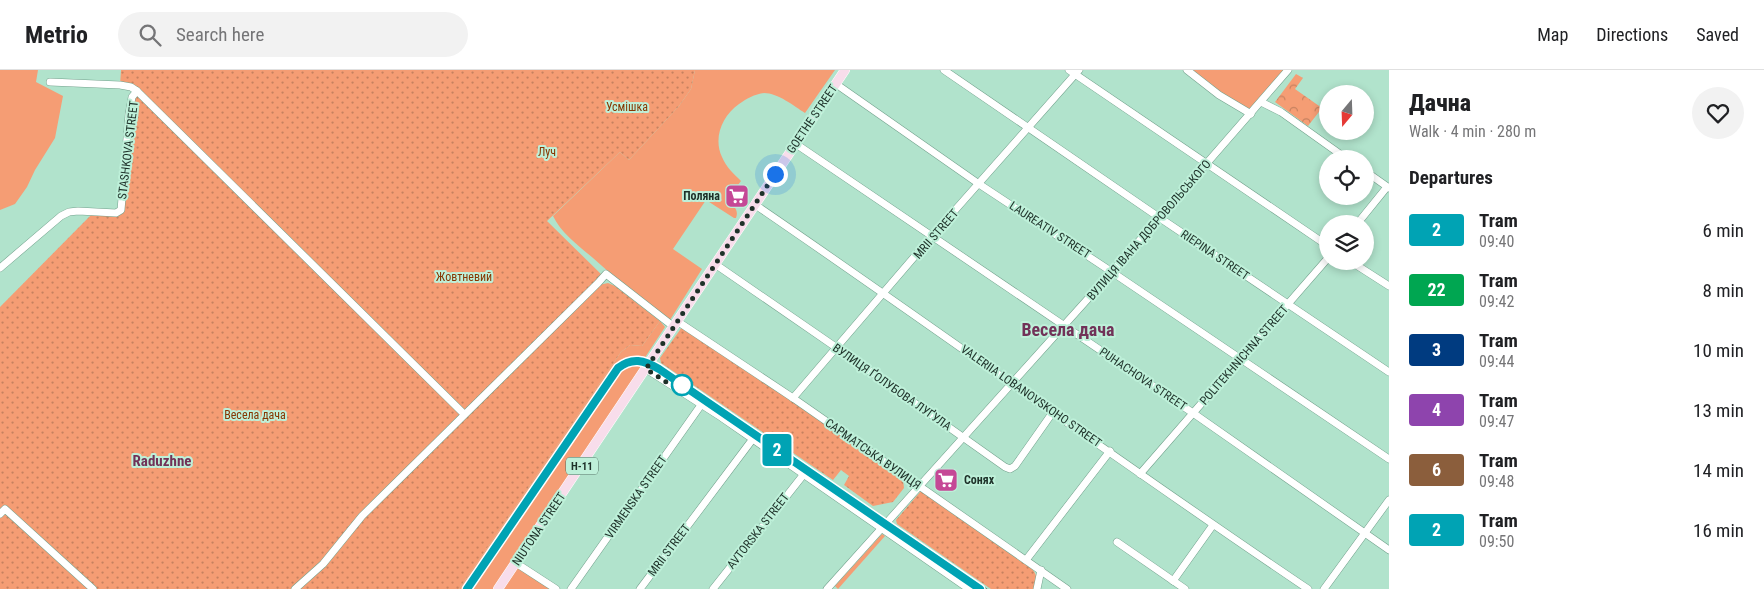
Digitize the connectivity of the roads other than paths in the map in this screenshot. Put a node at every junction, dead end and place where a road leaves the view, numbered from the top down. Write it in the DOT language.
graph roads {
  1 [pos="845,70"];
  2 [pos="944,70"];
  3 [pos="1187,70"];
  4 [pos="1288,70"];
  5 [pos="1075,71"];
  6 [pos="50,82"];
  7 [pos="836,84"];
  8 [pos="137,91"];
  9 [pos="1261,102"];
  10 [pos="1251,114"];
  11 [pos="1028,128"];
  12 [pos="796,144"];
  13 [pos="1334,150"];
  14 [pos="1207,164"];
  15 [pos="1374,178"];
  16 [pos="979,184"];
  17 [pos="1388,188"];
  18 [pos="754,204"];
  19 [pos="1364,215"];
  20 [pos="1160,218"];
  21 [pos="933,236"];
  22 [pos="1319,240"];
  23 [pos="715,264"];
  24 [pos="0,268"];
  25 [pos="1319,268"];
  26 [pos="1364,270"];
  27 [pos="1112,272"];
  28 [pos="1389,286"];
  29 [pos="885,293"];
  30 [pos="1288,304"];
  31 [pos="676,324"];
  32 [pos="1064,326"];
  33 [pos="838,348"];
  34 [pos="1239,359"];
  35 [pos="646,369"];
  36 [pos="1389,372"];
  37 [pos="1011,383"];
  38 [pos="793,398"];
  39 [pos="701,405"];
  40 [pos="1053,412"];
  41 [pos="1193,413"];
  42 [pos="464,414"];
  43 [pos="962,437"];
  44 [pos="752,440"];
  45 [pos="1110,451"];
  46 [pos="1389,459"];
  47 [pos="804,474"];
  48 [pos="1140,474"];
  49 [pos="919,486"];
  50 [pos="1389,500"];
  51 [pos="0,514"];
  52 [pos="1213,525"];
  53 [pos="882,528"];
  54 [pos="1364,533"];
  55 [pos="1117,542"];
  56 [pos="1389,550"];
  57 [pos="1026,560"];
  58 [pos="516,562"];
  59 [pos="1041,570"];
  60 [pos="1173,581"];
  61 [pos="829,588"];
  62 [pos="93,589"];
  63 [pos="295,589"];
  64 [pos="498,589"];
  65 [pos="556,589"];
  66 [pos="571,589"];
  67 [pos="640,589"];
  68 [pos="713,589"];
  69 [pos="969,589"];
  70 [pos="1037,589"];
  71 [pos="1067,589"];
  72 [pos="1185,589"];
  73 [pos="1308,589"];
  74 [pos="1324,589"];
  1 -- 7 [label="main road, GOETHE STREET / Н-11"];
  2 -- 11 [label="street, RIEPINA STREET"];
  3 -- 10 [label="street"];
  4 -- 9 [label="street, ВУЛИЦЯ ІВАНА ДОБРОВОЛЬСЬКОГО"];
  5 -- 11 [label="street, MRII STREET"];
  5 -- 14 [label="street"];
  6 -- 8 [label="street, STASHKOVA STREET"];
  7 -- 12 [label="main road, GOETHE STREET / Н-11"];
  7 -- 16 [label="street, LAUREATIV STREET"];
  8 -- 24 [label="street, STASHKOVA STREET"];
  8 -- 42 [label="street, STASHKOVA STREET"];
  9 -- 10 [label="street, ВУЛИЦЯ ІВАНА ДОБРОВОЛЬСЬКОГО"];
  9 -- 13 [label="street"];
  10 -- 14 [label="street, ВУЛИЦЯ ІВАНА ДОБРОВОЛЬСЬКОГО"];
  11 -- 16 [label="street, MRII STREET"];
  11 -- 20 [label="street, RIEPINA STREET"];
  12 -- 18 [label="main road, GOETHE STREET / Н-11"];
  12 -- 21 [label="street, PUHACHOVA STREET"];
  14 -- 20 [label="street, ВУЛИЦЯ ІВАНА ДОБРОВОЛЬСЬКОГО"];
  14 -- 22 [label="street"];
  15 -- 17 [label="street"];
  16 -- 21 [label="street, MRII STREET"];
  16 -- 27 [label="street, LAUREATIV STREET"];
  17 -- 19 [label="street"];
  18 -- 23 [label="main road, GOETHE STREET / Н-11"];
  18 -- 29 [label="street, VALERIIA LOBANOVSKOHO STREET"];
  20 -- 27 [label="street, ВУЛИЦЯ ІВАНА ДОБРОВОЛЬСЬКОГО"];
  20 -- 30 [label="street, RIEPINA STREET"];
  21 -- 29 [label="street, MRII STREET"];
  21 -- 32 [label="street, PUHACHOVA STREET"];
  23 -- 31 [label="main road, GOETHE STREET / Н-11"];
  23 -- 33 [label="street, ВУЛИЦЯ ҐОЛУБОВА ЛУҐУЛА"];
  25 -- 30 [label="street, POLITEKHNICHNA STREET"];
  26 -- 28 [label="street"];
  27 -- 32 [label="street, ВУЛИЦЯ ІВАНА ДОБРОВОЛЬСЬКОГО"];
  27 -- 34 [label="street, LAUREATIV STREET"];
  29 -- 33 [label="street, MRII STREET"];
  29 -- 37 [label="street, VALERIIA LOBANOVSKOHO STREET"];
  30 -- 34 [label="street, POLITEKHNICHNA STREET"];
  30 -- 36 [label="street, RIEPINA STREET"];
  31 -- 35 [label="main road, GOETHE STREET / Н-11"];
  31 -- 38 [label="street, САРМАТСЬКА ВУЛИЦЯ"];
  31 -- 42 [label="street, САРМАТСЬКА ВУЛИЦЯ"];
  32 -- 37 [label="street, ВУЛИЦЯ ІВАНА ДОБРОВОЛЬСЬКОГО"];
  32 -- 41 [label="street, PUHACHOVA STREET"];
  33 -- 38 [label="street, MRII STREET"];
  33 -- 43 [label="street, ВУЛИЦЯ ҐОЛУБОВА ЛУҐУЛА"];
  34 -- 41 [label="street, POLITEKHNICHNA STREET"];
  34 -- 46 [label="street, LAUREATIV STREET"];
  35 -- 39 [label="street"];
  35 -- 58 [label="main road, NIUTONA STREET / Н-11"];
  37 -- 40 [label="street, VALERIIA LOBANOVSKOHO STREET"];
  37 -- 43 [label="street, ВУЛИЦЯ ІВАНА ДОБРОВОЛЬСЬКОГО"];
  38 -- 49 [label="street, САРМАТСЬКА ВУЛИЦЯ"];
  39 -- 44 [label="street"];
  39 -- 66 [label="street, VIRMENSKA STREET"];
  40 -- 43 [label="street, ВУЛИЦЯ ҐОЛУБОВА ЛУҐУЛА"];
  40 -- 45 [label="street, VALERIIA LOBANOVSKOHO STREET"];
  41 -- 48 [label="street, POLITEKHNICHNA STREET"];
  41 -- 54 [label="street, PUHACHOVA STREET"];
  42 -- 63 [label="street"];
  43 -- 49 [label="street, ВУЛИЦЯ ІВАНА ДОБРОВОЛЬСЬКОГО"];
  44 -- 47 [label="street"];
  44 -- 67 [label="street, MRII STREET"];
  45 -- 48 [label="street, VALERIIA LOBANOVSKOHO STREET"];
  45 -- 57 [label="street"];
  47 -- 53 [label="street"];
  47 -- 68 [label="street, AVTORSKA STREET"];
  48 -- 52 [label="street, VALERIIA LOBANOVSKOHO STREET"];
  49 -- 53 [label="street, ВУЛИЦЯ ІВАНА ДОБРОВОЛЬСЬКОГО"];
  49 -- 57 [label="street, САРМАТСЬКА ВУЛИЦЯ"];
  50 -- 54 [label="street"];
  51 -- 62 [label="street"];
  52 -- 60 [label="street"];
  52 -- 73 [label="street, VALERIIA LOBANOVSKOHO STREET"];
  53 -- 61 [label="street, ВУЛИЦЯ ІВАНА ДОБРОВОЛЬСЬКОГО"];
  53 -- 69 [label="street"];
  54 -- 56 [label="street, PUHACHOVA STREET"];
  54 -- 74 [label="street"];
  55 -- 60 [label="street"];
  57 -- 59 [label="street, САРМАТСЬКА ВУЛИЦЯ"];
  58 -- 64 [label="main road, NIUTONA STREET / Н-11"];
  58 -- 65 [label="street"];
  59 -- 70 [label="street"];
  59 -- 71 [label="street, САРМАТСЬКА ВУЛИЦЯ"];
  60 -- 72 [label="street"];
}
